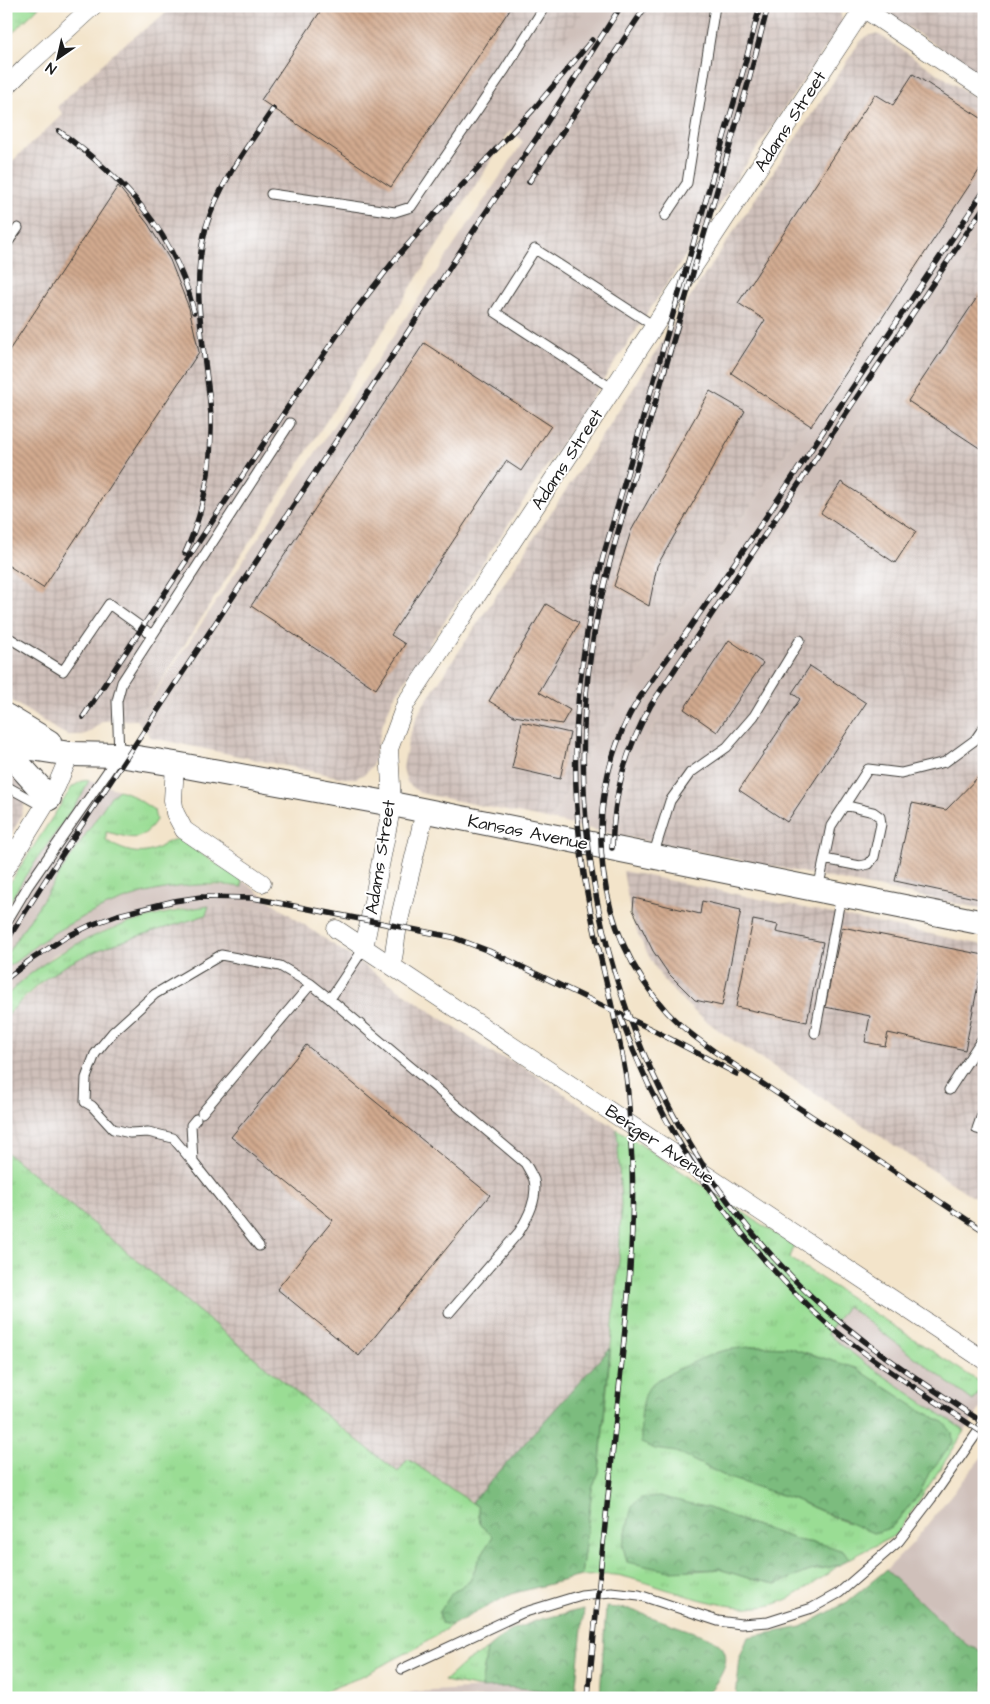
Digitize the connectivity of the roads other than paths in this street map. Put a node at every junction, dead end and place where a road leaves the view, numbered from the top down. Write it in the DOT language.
graph roads {
  1 [pos="93,6"];
  2 [pos="544,6"];
  3 [pos="715,6"];
  4 [pos="863,7"];
  5 [pos="6,87"];
  6 [pos="984,89"];
  7 [pos="271,194"];
  8 [pos="665,216"];
  9 [pos="18,228"];
  10 [pos="6,245"];
  11 [pos="654,326"];
  12 [pos="613,389"];
  13 [pos="290,423"];
  14 [pos="152,635"];
  15 [pos="6,636"];
  16 [pos="800,640"];
  17 [pos="6,716"];
  18 [pos="984,728"];
  19 [pos="6,736"];
  20 [pos="6,753"];
  21 [pos="70,754"];
  22 [pos="119,755"];
  23 [pos="176,764"];
  24 [pos="6,786"];
  25 [pos="46,802"];
  26 [pos="392,804"];
  27 [pos="844,805"];
  28 [pos="425,811"];
  29 [pos="13,844"];
  30 [pos="652,857"];
  31 [pos="824,859"];
  32 [pos="6,868"];
  33 [pos="262,883"];
  34 [pos="818,890"];
  35 [pos="842,895"];
  36 [pos="6,923"];
  37 [pos="984,923"];
  38 [pos="336,929"];
  39 [pos="364,948"];
  40 [pos="392,966"];
  41 [pos="311,984"];
  42 [pos="330,999"];
  43 [pos="815,1033"];
  44 [pos="984,1036"];
  45 [pos="949,1090"];
  46 [pos="984,1109"];
  47 [pos="984,1131"];
  48 [pos="193,1162"];
  49 [pos="259,1246"];
  50 [pos="449,1313"];
  51 [pos="984,1360"];
  52 [pos="984,1423"];
  53 [pos="402,1669"];
  1 -- 5 [label="street"];
  2 -- 7 [label="lane"];
  3 -- 8 [label="lane"];
  4 -- 6 [label="street"];
  4 -- 11 [label="street, Adams Street"];
  9 -- 10 [label="lane"];
  11 -- 12 [label="street, Adams Street"];
  11 -- 12 [label="lane"];
  12 -- 26 [label="street, Adams Street"];
  13 -- 14 [label="lane"];
  14 -- 15 [label="lane"];
  14 -- 22 [label="lane"];
  16 -- 30 [label="lane"];
  17 -- 21 [label="main road, Kansas Avenue"];
  18 -- 27 [label="lane"];
  19 -- 21 [label="main road, Kansas Avenue"];
  20 -- 25 [label="main road"];
  21 -- 22 [label="main road, Kansas Avenue"];
  21 -- 25 [label="street"];
  22 -- 23 [label="main road, Kansas Avenue"];
  22 -- 36 [label="lane"];
  23 -- 26 [label="main road, Kansas Avenue"];
  23 -- 33 [label="street"];
  24 -- 25 [label="lane"];
  25 -- 29 [label="street"];
  26 -- 28 [label="main road, Kansas Avenue"];
  26 -- 39 [label="street, Adams Street"];
  27 -- 31 [label="lane"];
  27 -- 31 [label="lane"];
  28 -- 30 [label="main road, Kansas Avenue"];
  28 -- 40 [label="street, Adams Street"];
  29 -- 32 [label="street"];
  30 -- 34 [label="main road, Kansas Avenue"];
  31 -- 34 [label="lane"];
  34 -- 35 [label="main road, Kansas Avenue"];
  35 -- 37 [label="main road, Kansas Avenue"];
  35 -- 43 [label="lane"];
  38 -- 39 [label="street, Berger Avenue"];
  39 -- 40 [label="street, Berger Avenue"];
  39 -- 42 [label="lane"];
  40 -- 51 [label="street, Berger Avenue"];
  41 -- 42 [label="lane"];
  41 -- 48 [label="lane"];
  41 -- 48 [label="lane"];
  42 -- 50 [label="lane"];
  44 -- 45 [label="lane"];
  46 -- 47 [label="lane"];
  48 -- 49 [label="lane"];
  52 -- 53 [label="lane"];
}
